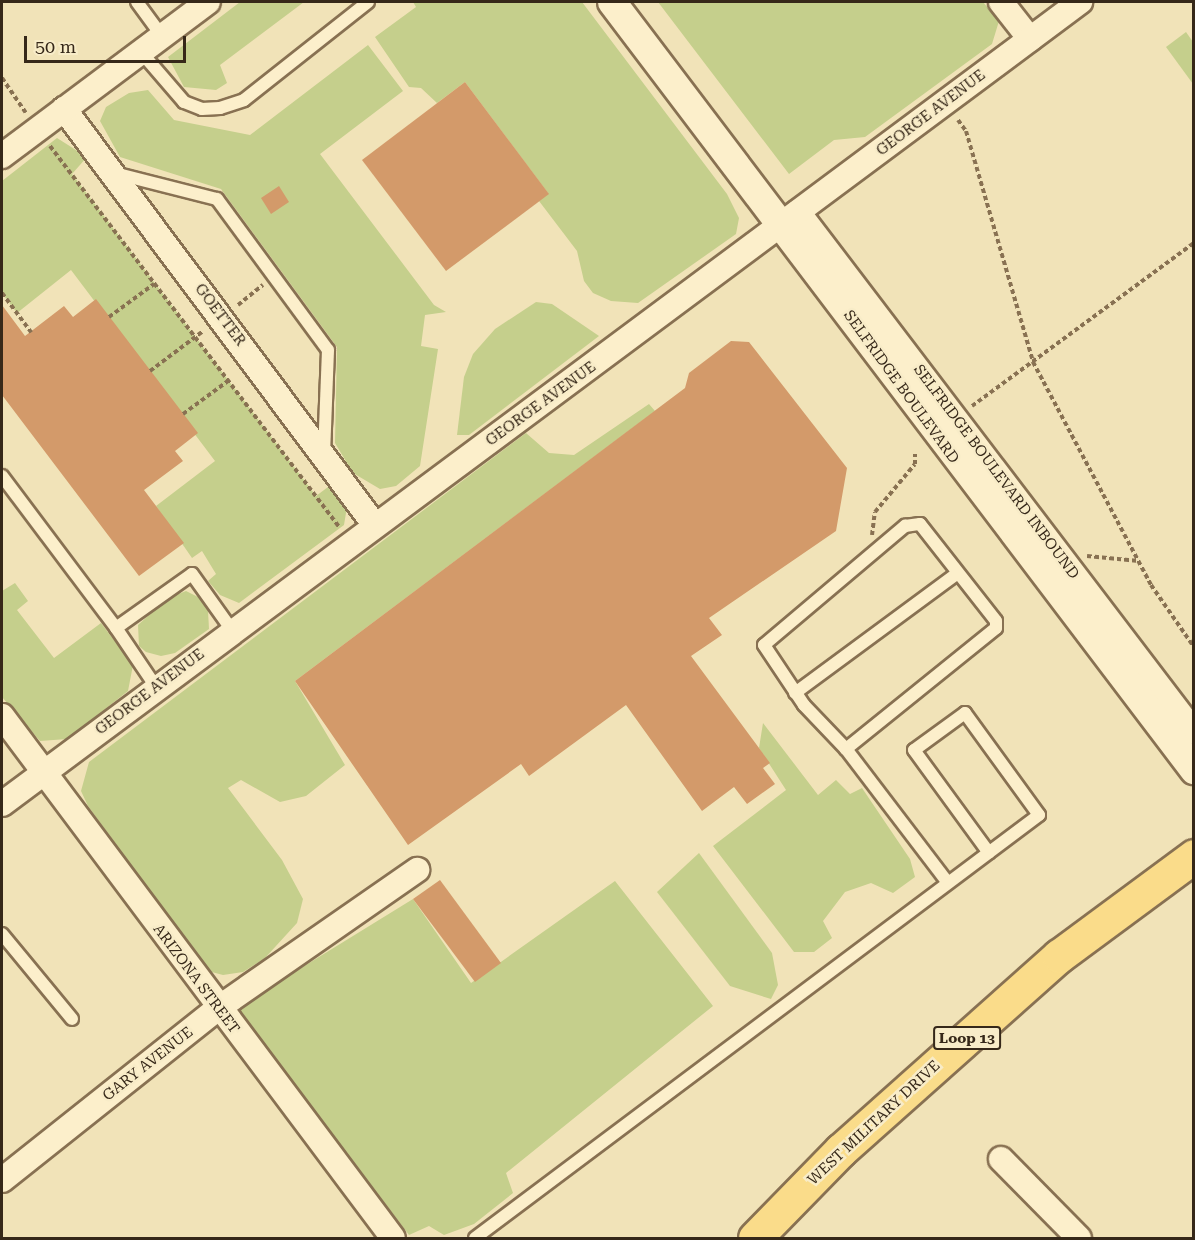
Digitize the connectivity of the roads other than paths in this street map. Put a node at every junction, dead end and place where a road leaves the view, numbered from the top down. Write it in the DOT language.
graph roads {
  1 [pos="137,2"];
  2 [pos="208,2"];
  3 [pos="368,2"];
  4 [pos="612,2"];
  5 [pos="1001,2"];
  6 [pos="1080,2"];
  7 [pos="162,36"];
  8 [pos="1030,39"];
  9 [pos="141,52"];
  10 [pos="64,109"];
  11 [pos="2,156"];
  12 [pos="113,173"];
  13 [pos="790,218"];
  14 [pos="324,453"];
  15 [pos="2,476"];
  16 [pos="374,524"];
  17 [pos="958,573"];
  18 [pos="116,628"];
  19 [pos="232,630"];
  20 [pos="156,687"];
  21 [pos="795,693"];
  22 [pos="2,716"];
  23 [pos="1194,732"];
  24 [pos="846,750"];
  25 [pos="1194,770"];
  26 [pos="43,773"];
  27 [pos="2,804"];
  28 [pos="988,853"];
  29 [pos="1194,856"];
  30 [pos="417,870"];
  31 [pos="948,883"];
  32 [pos="2,934"];
  33 [pos="218,1009"];
  34 [pos="72,1019"];
  35 [pos="1000,1159"];
  36 [pos="2,1180"];
  37 [pos="393,1239"];
  38 [pos="474,1239"];
  39 [pos="755,1239"];
  40 [pos="1078,1239"];
  1 -- 7 [label="lane"];
  2 -- 7 [label="street"];
  3 -- 9 [label="lane"];
  4 -- 13 [label="street, SELFRIDGE BOULEVARD"];
  5 -- 8 [label="street"];
  6 -- 8 [label="street, GEORGE AVENUE"];
  7 -- 9 [label="street"];
  8 -- 13 [label="street, GEORGE AVENUE"];
  9 -- 10 [label="street"];
  10 -- 11 [label="street"];
  10 -- 12 [label="street, GOETTER"];
  12 -- 14 [label="street, GOETTER"];
  12 -- 14 [label="lane"];
  13 -- 16 [label="street, GEORGE AVENUE"];
  13 -- 23 [label="street, SELFRIDGE BOULEVARD INBOUND"];
  13 -- 25 [label="street, SELFRIDGE BOULEVARD"];
  14 -- 16 [label="street, GOETTER"];
  15 -- 18 [label="lane"];
  16 -- 19 [label="street, GEORGE AVENUE"];
  17 -- 21 [label="lane"];
  17 -- 21 [label="lane"];
  17 -- 24 [label="lane"];
  18 -- 19 [label="lane"];
  18 -- 20 [label="lane"];
  19 -- 20 [label="street, GEORGE AVENUE"];
  20 -- 26 [label="street, GEORGE AVENUE"];
  21 -- 24 [label="lane"];
  22 -- 26 [label="street, ARIZONA STREET"];
  24 -- 31 [label="lane"];
  26 -- 27 [label="street, GEORGE AVENUE"];
  26 -- 33 [label="street, ARIZONA STREET"];
  28 -- 28 [label="lane"];
  28 -- 31 [label="lane"];
  29 -- 39 [label="main road, WEST MILITARY DRIVE / Loop 13"];
  30 -- 33 [label="street, GARY AVENUE"];
  31 -- 38 [label="lane"];
  32 -- 34 [label="lane"];
  33 -- 36 [label="street, GARY AVENUE"];
  33 -- 37 [label="street, ARIZONA STREET"];
  35 -- 40 [label="street"];
}
